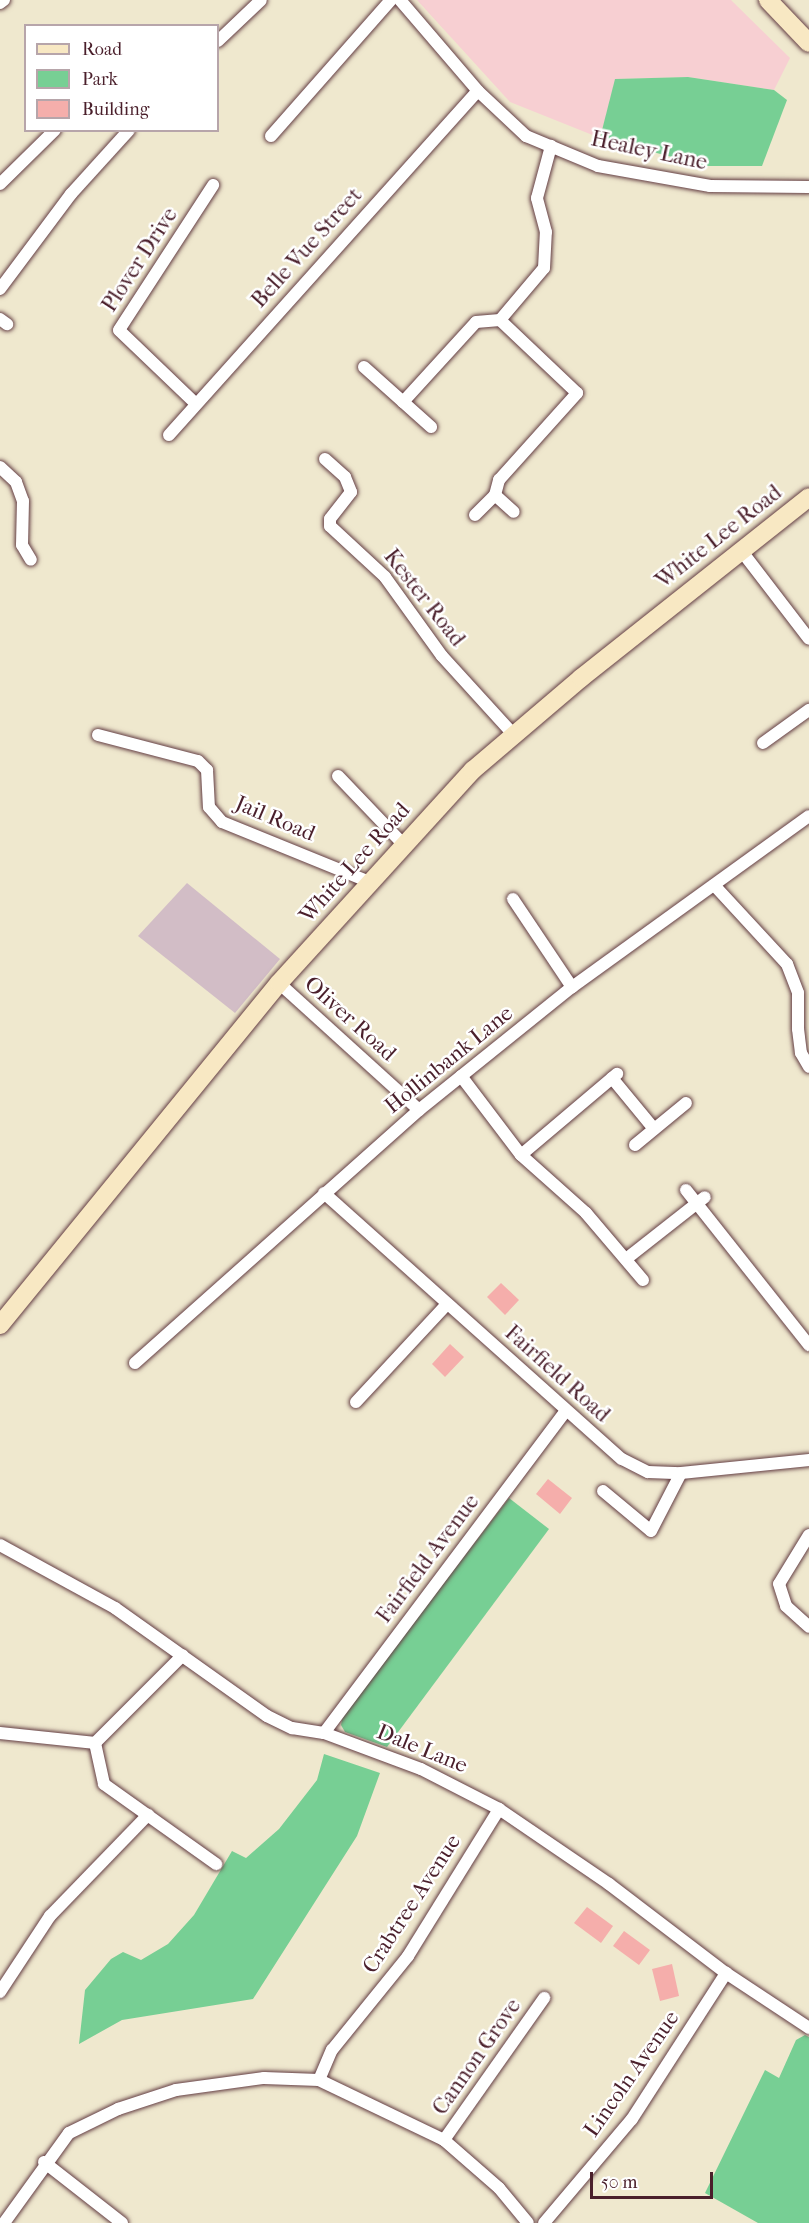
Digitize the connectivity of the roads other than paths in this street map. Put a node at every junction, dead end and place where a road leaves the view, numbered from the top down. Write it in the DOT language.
graph roads {
  1 [pos="3,0"];
  2 [pos="261,0"];
  3 [pos="391,0"];
  4 [pos="400,0"];
  5 [pos="768,0"];
  6 [pos="0,3"];
  7 [pos="219,40"];
  8 [pos="809,43"];
  9 [pos="478,91"];
  10 [pos="53,132"];
  11 [pos="127,132"];
  12 [pos="271,136"];
  13 [pos="551,146"];
  14 [pos="0,184"];
  15 [pos="213,186"];
  16 [pos="809,187"];
  17 [pos="0,289"];
  18 [pos="500,320"];
  19 [pos="364,367"];
  20 [pos="403,402"];
  21 [pos="195,403"];
  22 [pos="430,427"];
  23 [pos="169,435"];
  24 [pos="325,459"];
  25 [pos="0,467"];
  26 [pos="495,495"];
  27 [pos="809,497"];
  28 [pos="514,512"];
  29 [pos="474,515"];
  30 [pos="740,549"];
  31 [pos="31,560"];
  32 [pos="809,639"];
  33 [pos="809,710"];
  34 [pos="98,735"];
  35 [pos="514,735"];
  36 [pos="763,743"];
  37 [pos="338,776"];
  38 [pos="808,818"];
  39 [pos="404,844"];
  40 [pos="370,882"];
  41 [pos="714,885"];
  42 [pos="513,899"];
  43 [pos="279,983"];
  44 [pos="572,987"];
  45 [pos="809,1067"];
  46 [pos="461,1076"];
  47 [pos="686,1103"];
  48 [pos="419,1110"];
  49 [pos="654,1129"];
  50 [pos="635,1144"];
  51 [pos="522,1155"];
  52 [pos="686,1190"];
  53 [pos="324,1193"];
  54 [pos="701,1200"];
  55 [pos="626,1259"];
  56 [pos="642,1280"];
  57 [pos="447,1304"];
  58 [pos="0,1325"];
  59 [pos="809,1346"];
  60 [pos="135,1363"];
  61 [pos="356,1402"];
  62 [pos="566,1411"];
  63 [pos="809,1460"];
  64 [pos="681,1473"];
  65 [pos="603,1491"];
  66 [pos="809,1535"];
  67 [pos="0,1545"];
  68 [pos="809,1627"];
  69 [pos="183,1655"];
  70 [pos="0,1733"];
  71 [pos="324,1733"];
  72 [pos="95,1743"];
  73 [pos="499,1809"];
  74 [pos="148,1815"];
  75 [pos="216,1864"];
  76 [pos="726,1973"];
  77 [pos="0,1992"];
  78 [pos="544,1998"];
  79 [pos="809,2028"];
  80 [pos="319,2080"];
  81 [pos="444,2139"];
  82 [pos="45,2162"];
  83 [pos="4,2223"];
  84 [pos="122,2223"];
  85 [pos="528,2223"];
  86 [pos="544,2223"];
  1 -- 6 [label="street"];
  2 -- 7 [label="street"];
  3 -- 12 [label="street"];
  4 -- 9 [label="street, Healey Lane"];
  5 -- 8 [label="main road"];
  9 -- 13 [label="street, Healey Lane"];
  9 -- 21 [label="street, Belle Vue Street"];
  10 -- 14 [label="street"];
  11 -- 17 [label="street"];
  13 -- 16 [label="street, Healey Lane"];
  13 -- 18 [label="street"];
  15 -- 21 [label="street, Plover Drive"];
  18 -- 20 [label="street"];
  18 -- 26 [label="street"];
  19 -- 20 [label="street"];
  20 -- 22 [label="street"];
  21 -- 23 [label="street, Belle Vue Street"];
  24 -- 35 [label="street, Kester Road"];
  25 -- 31 [label="street"];
  26 -- 28 [label="street"];
  26 -- 29 [label="street"];
  27 -- 30 [label="main road, White Lee Road"];
  30 -- 32 [label="street"];
  30 -- 35 [label="main road, White Lee Road"];
  33 -- 36 [label="street"];
  34 -- 40 [label="street, Jail Road"];
  35 -- 39 [label="main road, White Lee Road"];
  37 -- 39 [label="street"];
  38 -- 41 [label="street, Hollinbank Lane"];
  39 -- 40 [label="main road, White Lee Road"];
  40 -- 43 [label="main road, White Lee Road"];
  41 -- 44 [label="street, Hollinbank Lane"];
  41 -- 45 [label="street"];
  42 -- 44 [label="street"];
  43 -- 48 [label="street, Oliver Road"];
  43 -- 58 [label="main road, White Lee Road"];
  44 -- 46 [label="street, Hollinbank Lane"];
  46 -- 48 [label="street, Hollinbank Lane"];
  46 -- 51 [label="street"];
  47 -- 49 [label="street"];
  48 -- 53 [label="street, Hollinbank Lane"];
  49 -- 50 [label="street"];
  49 -- 51 [label="street"];
  51 -- 55 [label="street"];
  52 -- 54 [label="street"];
  53 -- 57 [label="street, Fairfield Road"];
  53 -- 60 [label="street, Hollinbank Lane"];
  54 -- 55 [label="street"];
  54 -- 59 [label="street"];
  55 -- 56 [label="street"];
  57 -- 61 [label="street"];
  57 -- 62 [label="street, Fairfield Road"];
  62 -- 64 [label="street, Fairfield Road"];
  62 -- 71 [label="street, Fairfield Avenue"];
  63 -- 64 [label="street, Fairfield Road"];
  64 -- 65 [label="street"];
  66 -- 68 [label="street"];
  67 -- 69 [label="street, Dale Lane"];
  69 -- 71 [label="street, Dale Lane"];
  69 -- 72 [label="street"];
  70 -- 72 [label="street"];
  71 -- 73 [label="street, Dale Lane"];
  72 -- 74 [label="street"];
  73 -- 76 [label="street, Dale Lane"];
  73 -- 80 [label="street, Crabtree Avenue"];
  74 -- 75 [label="street"];
  74 -- 77 [label="street"];
  76 -- 79 [label="street, Dale Lane"];
  76 -- 86 [label="street, Lincoln Avenue"];
  78 -- 81 [label="street, Cannon Grove"];
  80 -- 81 [label="street"];
  80 -- 82 [label="street"];
  81 -- 85 [label="street"];
  82 -- 83 [label="street"];
  82 -- 84 [label="street"];
}
